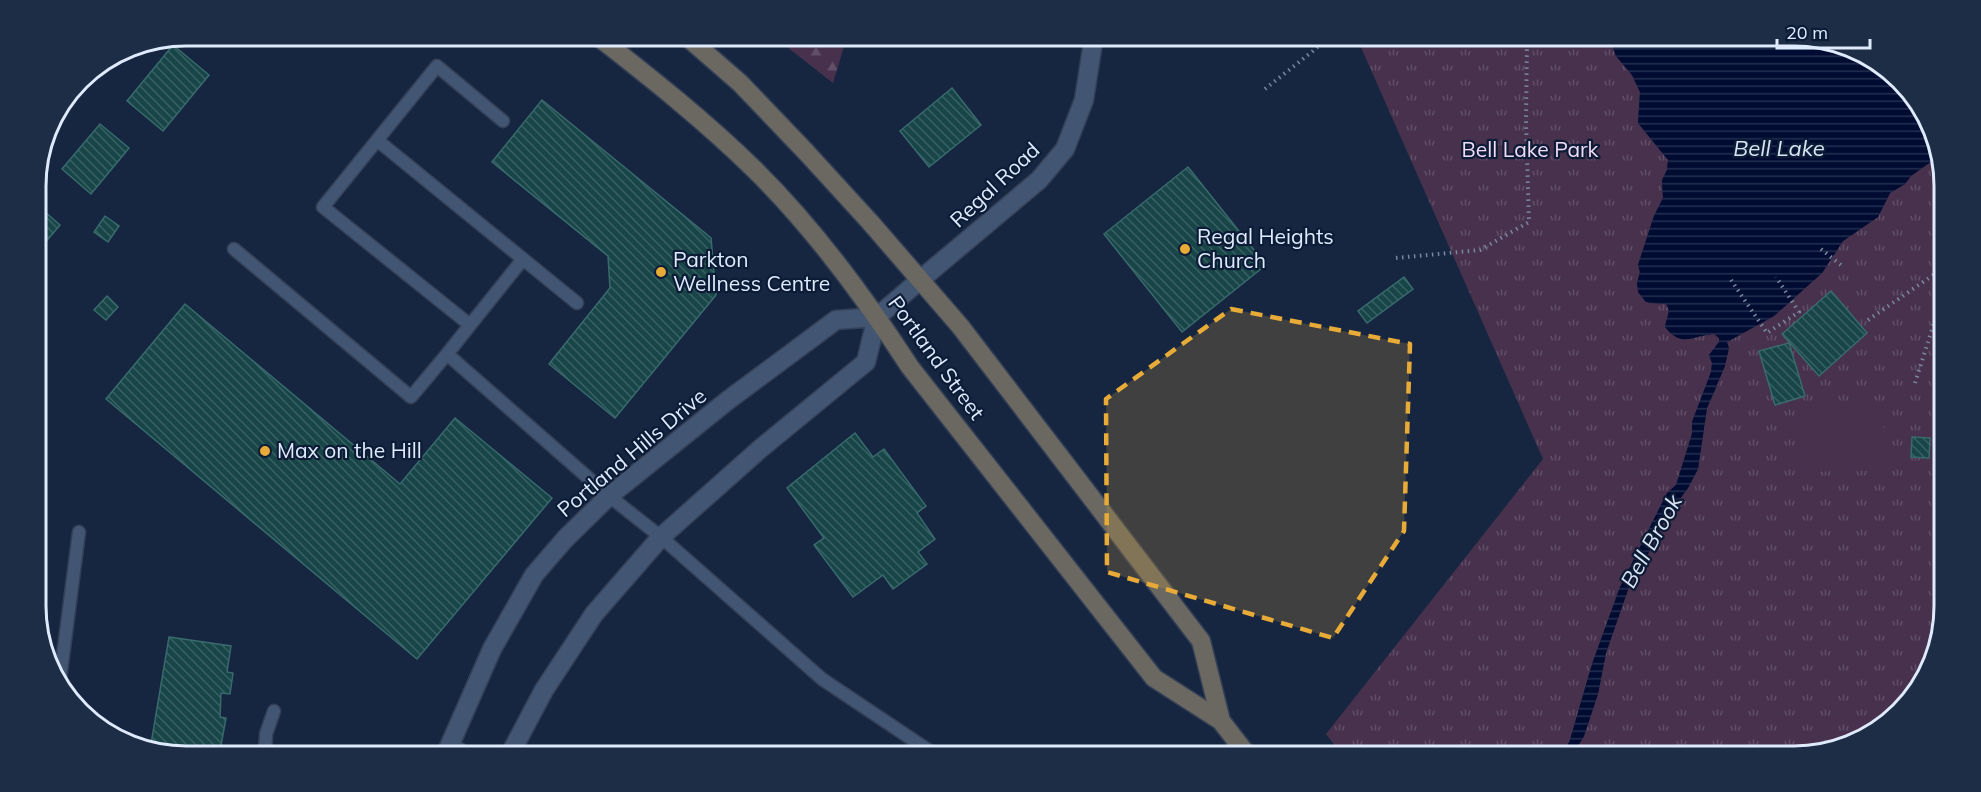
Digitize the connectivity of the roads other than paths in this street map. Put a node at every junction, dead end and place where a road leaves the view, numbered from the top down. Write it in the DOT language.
graph roads {
  1 [pos="1092,46"];
  2 [pos="611,47"];
  3 [pos="698,47"];
  4 [pos="503,121"];
  5 [pos="377,141"];
  6 [pos="234,249"];
  7 [pos="523,259"];
  8 [pos="920,280"];
  9 [pos="577,303"];
  10 [pos="878,316"];
  11 [pos="470,325"];
  12 [pos="447,354"];
  13 [pos="609,496"];
  14 [pos="79,532"];
  15 [pos="661,537"];
  16 [pos="61,669"];
  17 [pos="274,711"];
  18 [pos="1221,722"];
  19 [pos="1240,745"];
  20 [pos="265,746"];
  21 [pos="448,746"];
  22 [pos="514,746"];
  23 [pos="921,746"];
  1 -- 8 [label="street, Regal Road"];
  2 -- 10 [label="main road, Portland Street"];
  3 -- 8 [label="main road, Portland Street"];
  4 -- 5 [label="lane"];
  5 -- 7 [label="lane"];
  5 -- 11 [label="lane"];
  6 -- 12 [label="lane"];
  7 -- 9 [label="lane"];
  7 -- 11 [label="lane"];
  8 -- 10 [label="street"];
  8 -- 18 [label="main road, Portland Street"];
  10 -- 13 [label="street, Portland Hills Drive"];
  10 -- 15 [label="street"];
  10 -- 18 [label="main road, Portland Street"];
  11 -- 12 [label="lane"];
  12 -- 13 [label="lane"];
  13 -- 15 [label="lane"];
  13 -- 21 [label="street, Portland Hills Drive"];
  14 -- 16 [label="lane"];
  15 -- 22 [label="street"];
  15 -- 23 [label="lane"];
  17 -- 20 [label="lane"];
  18 -- 19 [label="main road, Portland Street"];
}
